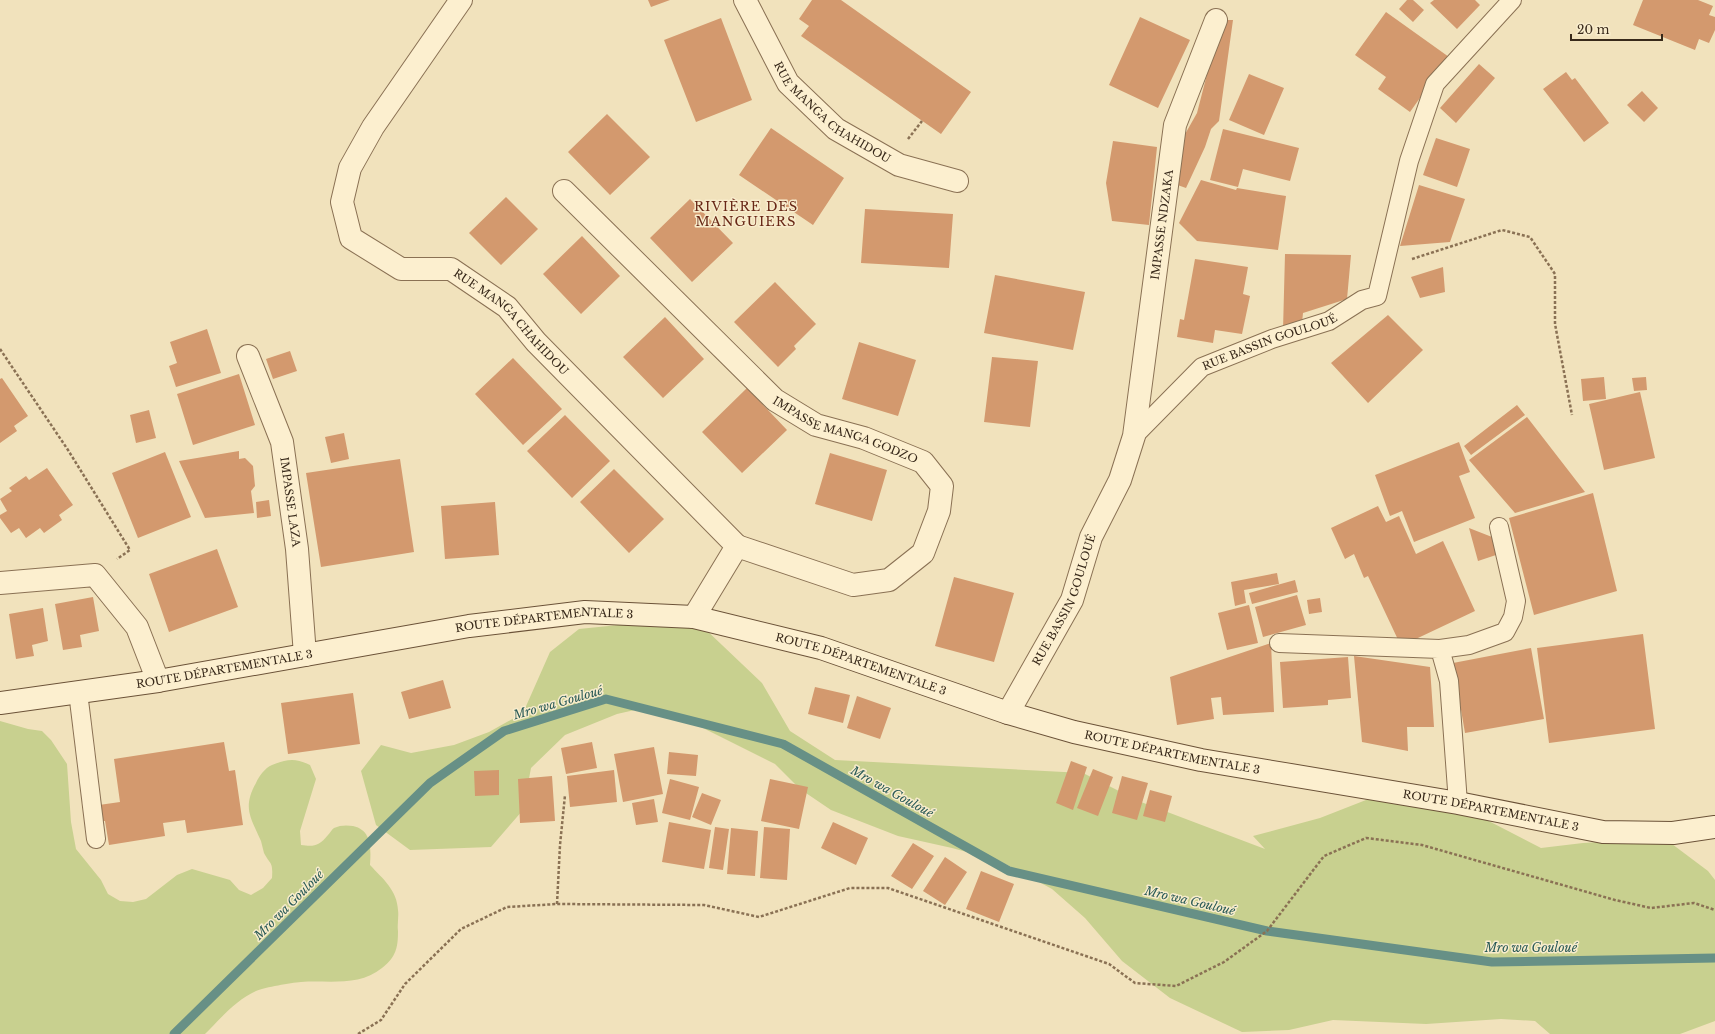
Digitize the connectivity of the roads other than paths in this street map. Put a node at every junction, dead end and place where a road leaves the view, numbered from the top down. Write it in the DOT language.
graph roads {
  1 [pos="461,0"];
  2 [pos="745,0"];
  3 [pos="1512,0"];
  4 [pos="1216,20"];
  5 [pos="957,181"];
  6 [pos="564,191"];
  7 [pos="248,356"];
  8 [pos="1134,436"];
  9 [pos="1499,527"];
  10 [pos="737,546"];
  11 [pos="0,583"];
  12 [pos="694,617"];
  13 [pos="1279,643"];
  14 [pos="1440,649"];
  15 [pos="305,655"];
  16 [pos="158,681"];
  17 [pos="78,692"];
  18 [pos="0,702"];
  19 [pos="1008,713"];
  20 [pos="1458,803"];
  21 [pos="1715,827"];
  22 [pos="96,839"];
  1 -- 10 [label="street, RUE MANGA CHAHIDOU"];
  2 -- 5 [label="street, RUE MANGA CHAHIDOU"];
  3 -- 8 [label="lane, RUE BASSIN GOULOUÉ"];
  4 -- 8 [label="street, IMPASSE NDZAKA"];
  6 -- 10 [label="street, IMPASSE MANGA GODZO"];
  7 -- 15 [label="street, IMPASSE LAZA"];
  8 -- 19 [label="street, RUE BASSIN GOULOUÉ"];
  9 -- 14 [label="lane"];
  10 -- 12 [label="street"];
  11 -- 16 [label="street"];
  12 -- 15 [label="street, ROUTE DÉPARTEMENTALE 3"];
  12 -- 19 [label="street, ROUTE DÉPARTEMENTALE 3"];
  13 -- 14 [label="lane"];
  14 -- 20 [label="lane"];
  15 -- 16 [label="street, ROUTE DÉPARTEMENTALE 3"];
  16 -- 17 [label="street, ROUTE DÉPARTEMENTALE 3"];
  17 -- 18 [label="street, ROUTE DÉPARTEMENTALE 3"];
  17 -- 22 [label="lane"];
  19 -- 20 [label="street, ROUTE DÉPARTEMENTALE 3"];
  20 -- 21 [label="street, ROUTE DÉPARTEMENTALE 3"];
}
